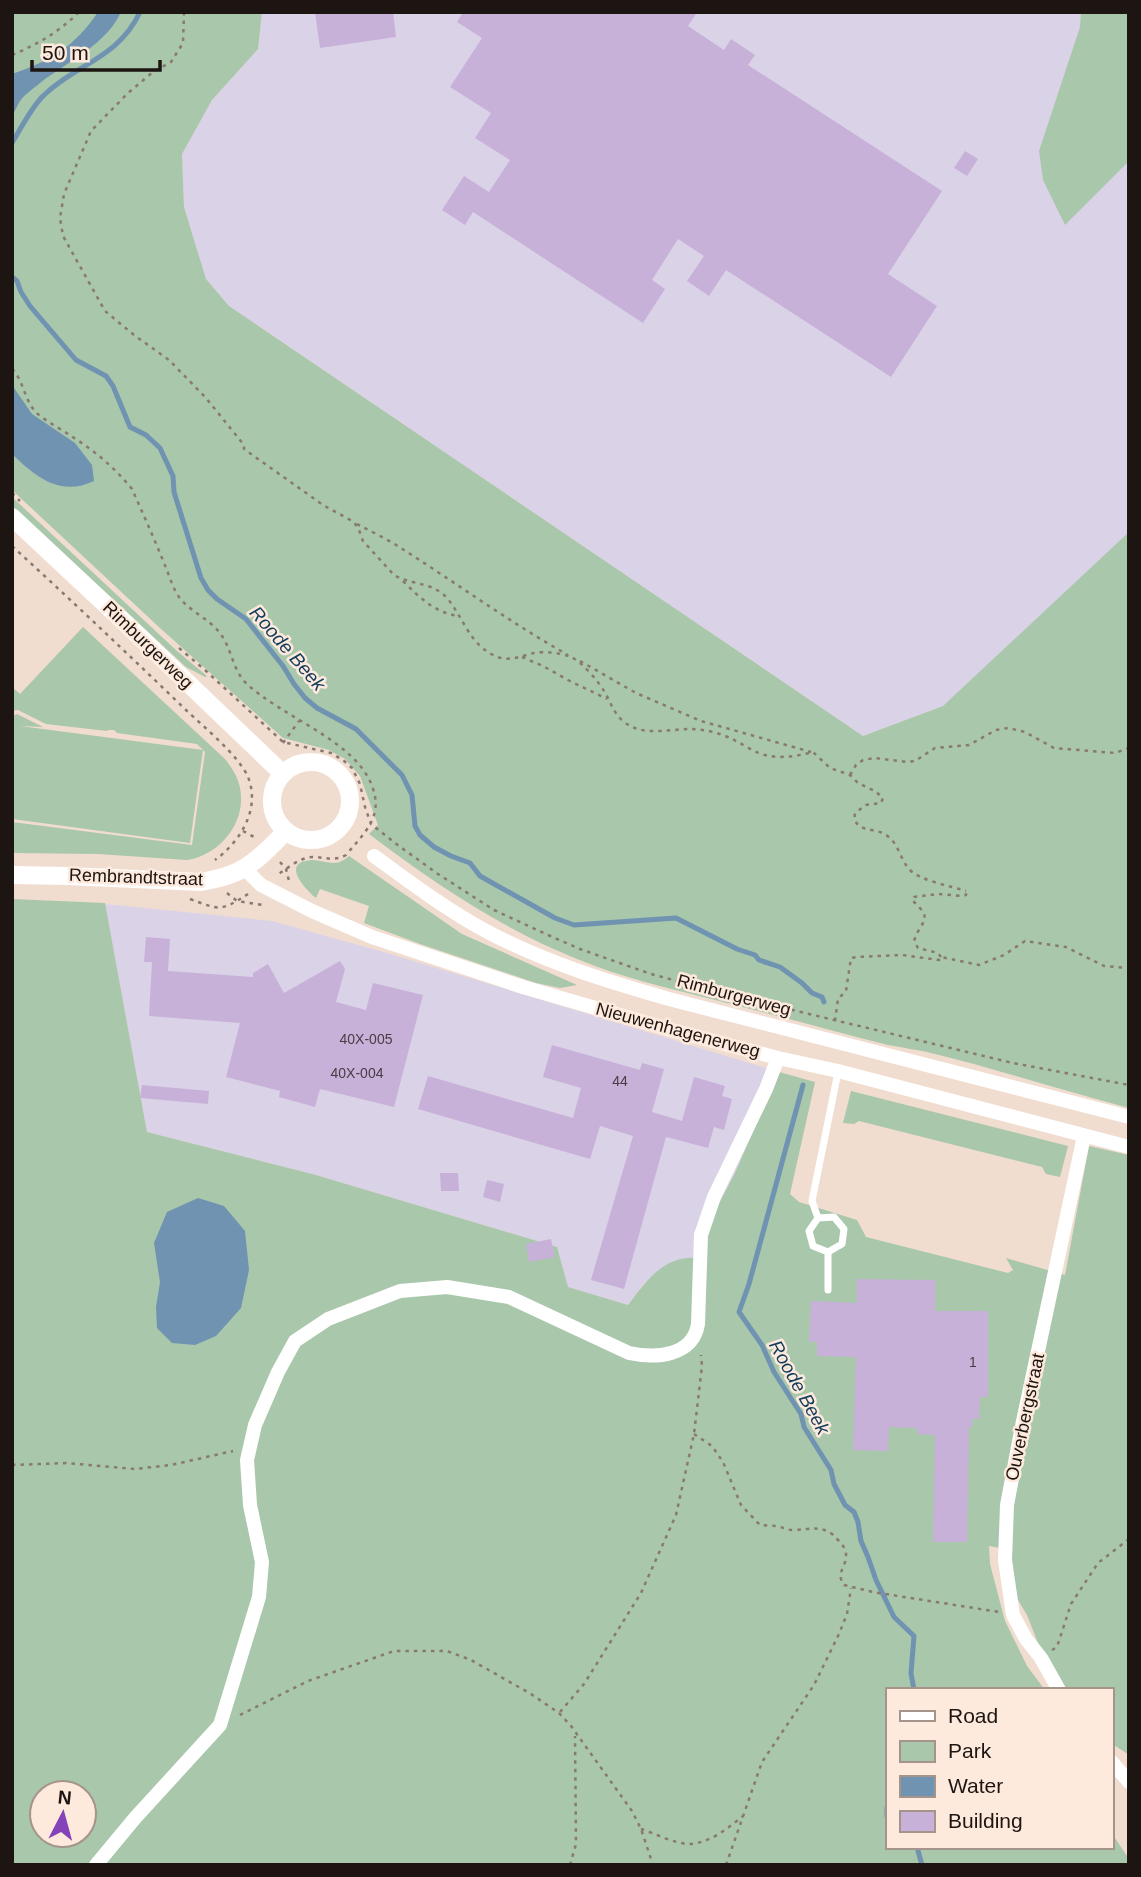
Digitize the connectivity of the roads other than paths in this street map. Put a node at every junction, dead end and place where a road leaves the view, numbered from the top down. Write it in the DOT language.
graph roads {
  1 [pos="12,517"];
  2 [pos="283,774"];
  3 [pos="286,831"];
  4 [pos="374,856"];
  5 [pos="244,868"];
  6 [pos="12,875"];
  7 [pos="778,1058"];
  8 [pos="838,1071"];
  9 [pos="1129,1117"];
  10 [pos="1084,1136"];
  11 [pos="1129,1147"];
  12 [pos="818,1218"];
  13 [pos="828,1252"];
  14 [pos="828,1290"];
  15 [pos="1058,1688"];
  16 [pos="1113,1763"];
  17 [pos="1129,1782"];
  18 [pos="96,1865"];
  1 -- 2 [label="street, Rimburgerweg"];
  2 -- 3 [label="street"];
  2 -- 3 [label="street"];
  3 -- 5 [label="street, Rembrandtstraat"];
  4 -- 9 [label="street, Rimburgerweg"];
  5 -- 6 [label="street, Rembrandtstraat"];
  5 -- 7 [label="street, Nieuwenhagenerweg"];
  7 -- 8 [label="street, Nieuwenhagenerweg"];
  7 -- 18 [label="street"];
  8 -- 10 [label="street, Nieuwenhagenerweg"];
  8 -- 12 [label="lane"];
  10 -- 11 [label="street, Nieuwenhagenerweg"];
  10 -- 15 [label="street, Ouverbergstraat"];
  12 -- 13 [label="lane"];
  12 -- 13 [label="lane"];
  13 -- 14 [label="lane"];
  16 -- 17 [label="street"];
}
